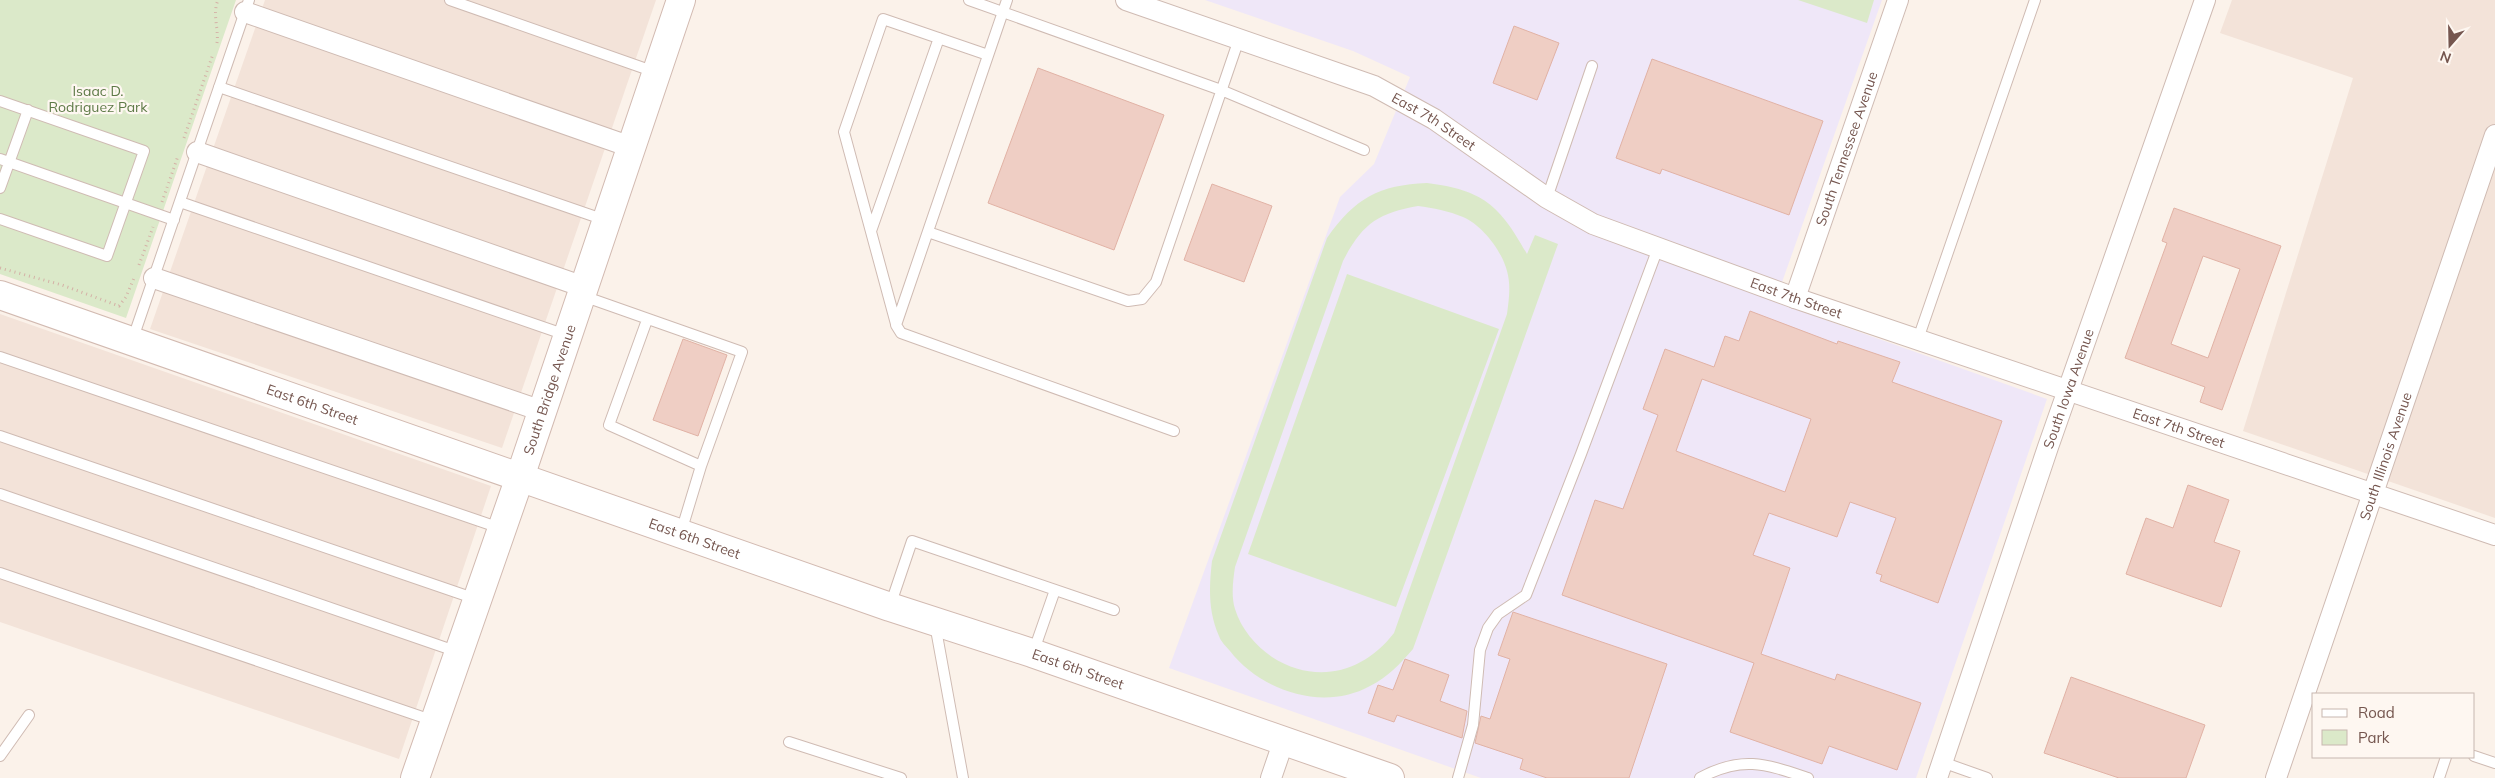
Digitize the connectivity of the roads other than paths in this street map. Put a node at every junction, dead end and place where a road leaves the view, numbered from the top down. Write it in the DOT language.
graph roads {
  1 [pos="450,0"];
  2 [pos="681,0"];
  3 [pos="969,0"];
  4 [pos="1007,0"];
  5 [pos="1126,0"];
  6 [pos="1898,0"];
  7 [pos="2035,0"];
  8 [pos="2205,0"];
  9 [pos="247,6"];
  10 [pos="1003,12"];
  11 [pos="939,38"];
  12 [pos="1239,39"];
  13 [pos="988,55"];
  14 [pos="1592,66"];
  15 [pos="656,73"];
  16 [pos="219,87"];
  17 [pos="1222,90"];
  18 [pos="0,101"];
  19 [pos="28,110"];
  20 [pos="2495,135"];
  21 [pos="187,147"];
  22 [pos="631,147"];
  23 [pos="1364,150"];
  24 [pos="4,160"];
  25 [pos="0,188"];
  26 [pos="1547,198"];
  27 [pos="180,202"];
  28 [pos="125,203"];
  29 [pos="0,219"];
  30 [pos="174,220"];
  31 [pos="606,221"];
  32 [pos="871,231"];
  33 [pos="928,232"];
  34 [pos="1658,248"];
  35 [pos="154,278"];
  36 [pos="582,291"];
  37 [pos="0,296"];
  38 [pos="1795,298"];
  39 [pos="647,320"];
  40 [pos="896,325"];
  41 [pos="567,336"];
  42 [pos="1918,339"];
  43 [pos="132,342"];
  44 [pos="0,357"];
  45 [pos="2069,390"];
  46 [pos="542,411"];
  47 [pos="1174,431"];
  48 [pos="0,436"];
  49 [pos="701,466"];
  50 [pos="520,477"];
  51 [pos="2373,493"];
  52 [pos="0,494"];
  53 [pos="502,529"];
  54 [pos="681,533"];
  55 [pos="2495,536"];
  56 [pos="0,573"];
  57 [pos="1055,590"];
  58 [pos="477,600"];
  59 [pos="890,607"];
  60 [pos="1114,610"];
  61 [pos="935,622"];
  62 [pos="459,652"];
  63 [pos="1032,654"];
  64 [pos="29,715"];
  65 [pos="435,721"];
  66 [pos="1284,740"];
  67 [pos="789,742"];
  68 [pos="0,756"];
  69 [pos="2475,756"];
  70 [pos="2446,758"];
  71 [pos="2495,763"];
  72 [pos="1939,770"];
  73 [pos="418,776"];
  74 [pos="1704,777"];
  75 [pos="901,778"];
  76 [pos="963,778"];
  77 [pos="1271,778"];
  78 [pos="1390,778"];
  79 [pos="1458,778"];
  80 [pos="1808,778"];
  81 [pos="1987,778"];
  82 [pos="2276,778"];
  83 [pos="2439,778"];
  1 -- 15 [label="lane"];
  2 -- 15 [label="street, South Bridge Avenue"];
  3 -- 10 [label="lane"];
  4 -- 10 [label="lane"];
  5 -- 12 [label="street, East 7th Street"];
  6 -- 38 [label="street, South Tennessee Avenue"];
  7 -- 42 [label="lane"];
  8 -- 45 [label="street, South Iowa Avenue"];
  9 -- 16 [label="lane"];
  9 -- 22 [label="street"];
  10 -- 13 [label="lane"];
  10 -- 17 [label="lane"];
  11 -- 13 [label="lane"];
  11 -- 32 [label="lane"];
  11 -- 32 [label="lane"];
  12 -- 17 [label="lane"];
  12 -- 26 [label="street, East 7th Street"];
  13 -- 33 [label="lane"];
  14 -- 26 [label="lane"];
  15 -- 22 [label="street, South Bridge Avenue"];
  16 -- 21 [label="lane"];
  16 -- 31 [label="lane"];
  17 -- 23 [label="lane"];
  17 -- 33 [label="lane"];
  18 -- 19 [label="lane"];
  19 -- 24 [label="lane"];
  19 -- 28 [label="lane"];
  20 -- 51 [label="street, South Illinois Avenue"];
  21 -- 27 [label="lane"];
  21 -- 36 [label="street"];
  22 -- 31 [label="street, South Bridge Avenue"];
  24 -- 25 [label="lane"];
  24 -- 28 [label="lane"];
  26 -- 34 [label="street, East 7th Street"];
  27 -- 30 [label="lane"];
  27 -- 41 [label="lane"];
  28 -- 29 [label="lane"];
  28 -- 30 [label="lane"];
  30 -- 35 [label="lane"];
  31 -- 36 [label="street, South Bridge Avenue"];
  32 -- 40 [label="lane"];
  33 -- 40 [label="lane"];
  34 -- 38 [label="street, East 7th Street"];
  34 -- 79 [label="lane"];
  35 -- 43 [label="lane"];
  35 -- 46 [label="street"];
  36 -- 39 [label="lane"];
  36 -- 41 [label="street, South Bridge Avenue"];
  37 -- 43 [label="street, East 6th Street"];
  38 -- 42 [label="street, East 7th Street"];
  39 -- 49 [label="lane"];
  39 -- 49 [label="lane"];
  40 -- 47 [label="lane"];
  41 -- 46 [label="street, South Bridge Avenue"];
  42 -- 45 [label="street, East 7th Street"];
  43 -- 50 [label="street, East 6th Street"];
  44 -- 53 [label="lane"];
  45 -- 51 [label="street, East 7th Street"];
  45 -- 72 [label="street, South Iowa Avenue"];
  46 -- 50 [label="street, South Bridge Avenue"];
  48 -- 58 [label="lane"];
  49 -- 54 [label="lane"];
  50 -- 53 [label="street, South Bridge Avenue"];
  50 -- 54 [label="street, East 6th Street"];
  51 -- 55 [label="street, East 7th Street"];
  51 -- 82 [label="street, South Illinois Avenue"];
  52 -- 62 [label="lane"];
  53 -- 58 [label="street, South Bridge Avenue"];
  54 -- 59 [label="street, East 6th Street"];
  56 -- 65 [label="lane"];
  57 -- 59 [label="lane"];
  57 -- 60 [label="lane"];
  57 -- 63 [label="lane"];
  58 -- 62 [label="street, South Bridge Avenue"];
  59 -- 61 [label="street, East 6th Street"];
  61 -- 63 [label="street, East 6th Street"];
  61 -- 76 [label="lane"];
  62 -- 65 [label="street, South Bridge Avenue"];
  63 -- 66 [label="street, East 6th Street"];
  64 -- 68 [label="lane"];
  65 -- 73 [label="street, South Bridge Avenue"];
  66 -- 77 [label="street"];
  66 -- 78 [label="street, East 6th Street"];
  67 -- 75 [label="lane"];
  69 -- 71 [label="lane"];
  70 -- 83 [label="lane"];
  72 -- 81 [label="lane"];
  74 -- 80 [label="lane"];
}
